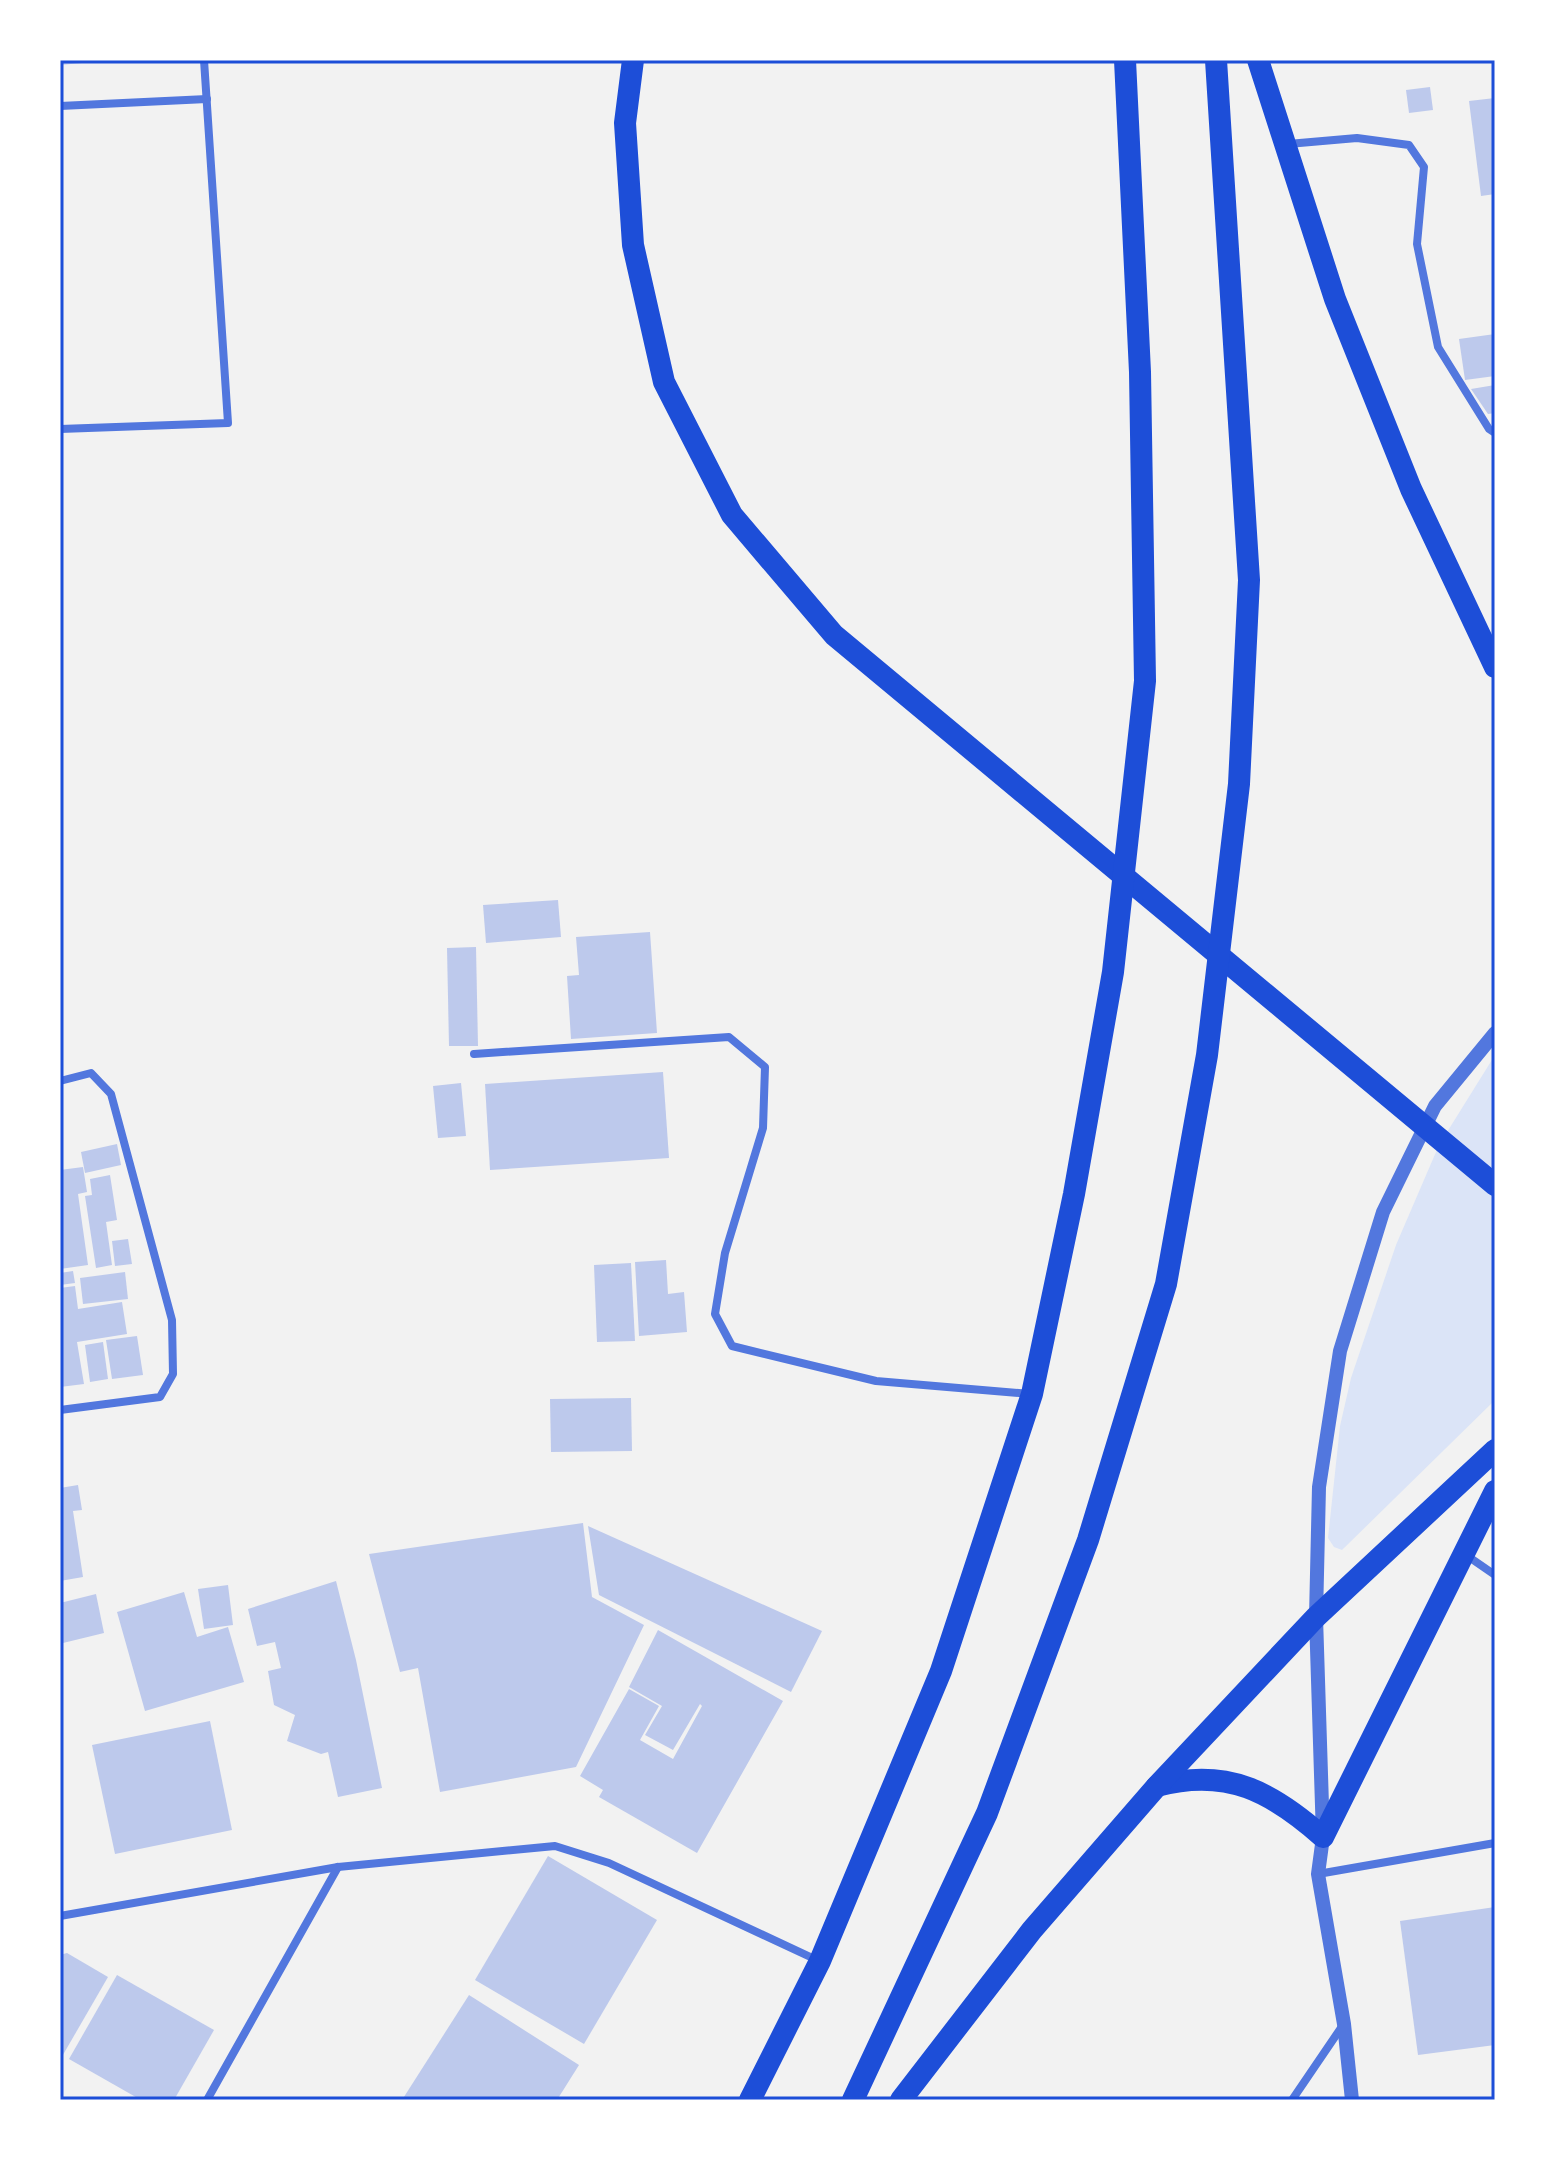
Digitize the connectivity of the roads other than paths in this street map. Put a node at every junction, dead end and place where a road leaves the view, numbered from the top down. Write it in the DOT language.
graph roads {
  1 [pos="204,60"];
  2 [pos="633,60"];
  3 [pos="1125,60"];
  4 [pos="1216,60"];
  5 [pos="1258,60"];
  6 [pos="207,99"];
  7 [pos="60,106"];
  8 [pos="1287,144"];
  9 [pos="60,429"];
  10 [pos="1495,433"];
  11 [pos="1495,667"];
  12 [pos="1495,1033"];
  13 [pos="474,1054"];
  14 [pos="60,1081"];
  15 [pos="1495,1185"];
  16 [pos="1032,1394"];
  17 [pos="60,1410"];
  18 [pos="1495,1450"];
  19 [pos="1495,1491"];
  20 [pos="1462,1553"];
  21 [pos="1495,1575"];
  22 [pos="1316,1617"];
  23 [pos="1157,1786"];
  24 [pos="1323,1837"];
  25 [pos="1495,1843"];
  26 [pos="338,1867"];
  27 [pos="1318,1874"];
  28 [pos="60,1916"];
  29 [pos="820,1961"];
  30 [pos="1344,2024"];
  31 [pos="207,2100"];
  32 [pos="750,2100"];
  33 [pos="853,2100"];
  34 [pos="901,2100"];
  35 [pos="1292,2100"];
  36 [pos="1352,2100"];
  1 -- 6 [label="street"];
  2 -- 15 [label="highway"];
  3 -- 16 [label="highway"];
  4 -- 33 [label="highway"];
  5 -- 8 [label="highway"];
  6 -- 7 [label="street"];
  6 -- 9 [label="street"];
  8 -- 10 [label="street"];
  8 -- 11 [label="highway"];
  12 -- 22 [label="street"];
  13 -- 16 [label="street"];
  14 -- 17 [label="street"];
  16 -- 29 [label="highway"];
  18 -- 22 [label="highway"];
  19 -- 20 [label="highway"];
  20 -- 21 [label="street"];
  20 -- 24 [label="highway"];
  22 -- 23 [label="highway"];
  22 -- 24 [label="street"];
  23 -- 24 [label="highway"];
  23 -- 34 [label="highway"];
  24 -- 27 [label="street"];
  25 -- 27 [label="street"];
  26 -- 28 [label="street"];
  26 -- 29 [label="street"];
  26 -- 31 [label="street"];
  27 -- 30 [label="street"];
  29 -- 32 [label="highway"];
  30 -- 35 [label="street"];
  30 -- 36 [label="street"];
}
